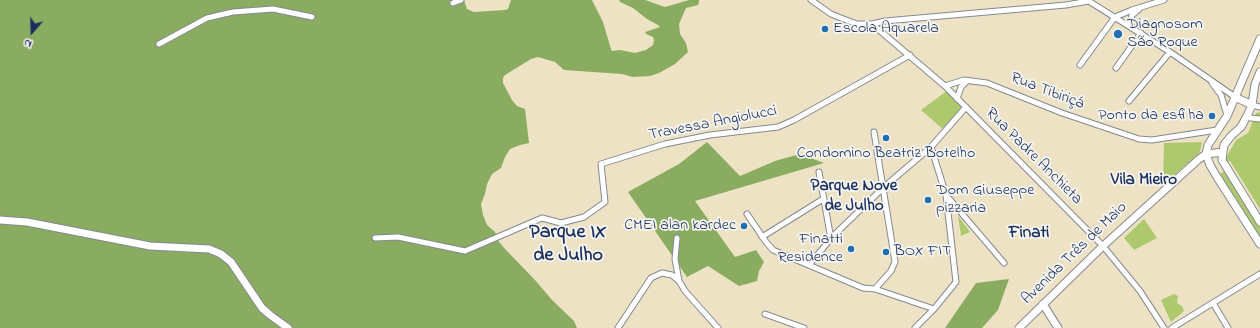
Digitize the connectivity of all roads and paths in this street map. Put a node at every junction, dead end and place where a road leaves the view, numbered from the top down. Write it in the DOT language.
graph roads {
  1 [pos="461,0"];
  2 [pos="811,0"];
  3 [pos="1164,0"];
  4 [pos="1088,1"];
  5 [pos="453,3"];
  6 [pos="1142,7"];
  7 [pos="312,17"];
  8 [pos="1115,17"];
  9 [pos="872,24"];
  10 [pos="1133,28"];
  11 [pos="1141,34"];
  12 [pos="1260,39"];
  13 [pos="159,44"];
  14 [pos="1170,52"];
  15 [pos="910,55"];
  16 [pos="1080,65"];
  17 [pos="1116,68"];
  18 [pos="1260,72"];
  19 [pos="1209,79"];
  20 [pos="967,81"];
  21 [pos="945,86"];
  22 [pos="1234,97"];
  23 [pos="957,99"];
  24 [pos="1129,102"];
  25 [pos="1252,105"];
  26 [pos="966,107"];
  27 [pos="1260,107"];
  28 [pos="1227,115"];
  29 [pos="1247,116"];
  30 [pos="1260,119"];
  31 [pos="1217,130"];
  32 [pos="874,132"];
  33 [pos="931,147"];
  34 [pos="1223,152"];
  35 [pos="1206,154"];
  36 [pos="819,172"];
  37 [pos="884,187"];
  38 [pos="946,195"];
  39 [pos="823,199"];
  40 [pos="747,214"];
  41 [pos="0,220"];
  42 [pos="1260,222"];
  43 [pos="762,237"];
  44 [pos="375,238"];
  45 [pos="677,238"];
  46 [pos="830,239"];
  47 [pos="1260,244"];
  48 [pos="1103,246"];
  49 [pos="1004,263"];
  50 [pos="809,265"];
  51 [pos="1260,274"];
  52 [pos="679,281"];
  53 [pos="874,289"];
  54 [pos="1213,303"];
  55 [pos="1043,304"];
  56 [pos="934,309"];
  57 [pos="764,314"];
  58 [pos="288,328"];
  59 [pos="618,328"];
  60 [pos="718,328"];
  61 [pos="804,328"];
  62 [pos="915,328"];
  63 [pos="1019,328"];
  64 [pos="1058,328"];
  65 [pos="1164,328"];
  66 [pos="1172,328"];
  67 [pos="1228,328"];
  1 -- 5 [label="street"];
  2 -- 9 [label="street"];
  3 -- 6 [label="street"];
  4 -- 8 [label="street"];
  4 -- 9 [label="street"];
  6 -- 8 [label="street"];
  6 -- 10 [label="street"];
  7 -- 13 [label="street"];
  8 -- 10 [label="street"];
  8 -- 16 [label="street"];
  9 -- 15 [label="street, Rua Padre Anchieta"];
  10 -- 11 [label="street"];
  11 -- 14 [label="street"];
  11 -- 17 [label="street"];
  12 -- 22 [label="main road"];
  14 -- 19 [label="street"];
  14 -- 24 [label="street"];
  15 -- 21 [label="street, Rua Padre Anchieta"];
  15 -- 44 [label="street, Travessa Angiolucci"];
  18 -- 25 [label="main road"];
  19 -- 22 [label="street"];
  19 -- 28 [label="street"];
  20 -- 21 [label="street, Rua Tibiriçá"];
  20 -- 23 [label="street"];
  20 -- 31 [label="street, Rua Tibiriçá"];
  21 -- 23 [label="street, Rua Padre Anchieta"];
  22 -- 25 [label="main road"];
  22 -- 28 [label="main road"];
  23 -- 26 [label="street, Rua Padre Anchieta"];
  25 -- 27 [label="street"];
  25 -- 29 [label="main road"];
  26 -- 33 [label="street"];
  26 -- 48 [label="street, Rua Padre Anchieta"];
  28 -- 31 [label="main road"];
  29 -- 30 [label="street"];
  29 -- 34 [label="main road"];
  31 -- 35 [label="main road"];
  32 -- 37 [label="street"];
  33 -- 37 [label="street"];
  33 -- 38 [label="street"];
  34 -- 35 [label="main road"];
  34 -- 42 [label="main road"];
  35 -- 47 [label="main road"];
  35 -- 48 [label="main road, Avenida Três de Maio"];
  36 -- 39 [label="street"];
  37 -- 46 [label="street"];
  37 -- 53 [label="street"];
  38 -- 49 [label="street"];
  38 -- 56 [label="street"];
  39 -- 43 [label="street"];
  39 -- 46 [label="street"];
  40 -- 43 [label="street"];
  41 -- 58 [label="main road"];
  43 -- 50 [label="street"];
  45 -- 52 [label="street"];
  46 -- 50 [label="street"];
  48 -- 55 [label="main road, Avenida Três de Maio"];
  48 -- 65 [label="street, Rua Padre Anchieta"];
  50 -- 53 [label="street"];
  51 -- 54 [label="street"];
  52 -- 59 [label="street"];
  52 -- 60 [label="street"];
  53 -- 56 [label="street"];
  54 -- 66 [label="street"];
  54 -- 67 [label="street"];
  55 -- 63 [label="main road, Avenida Três de Maio"];
  55 -- 64 [label="main road"];
  56 -- 62 [label="street"];
  57 -- 61 [label="street"];
}
